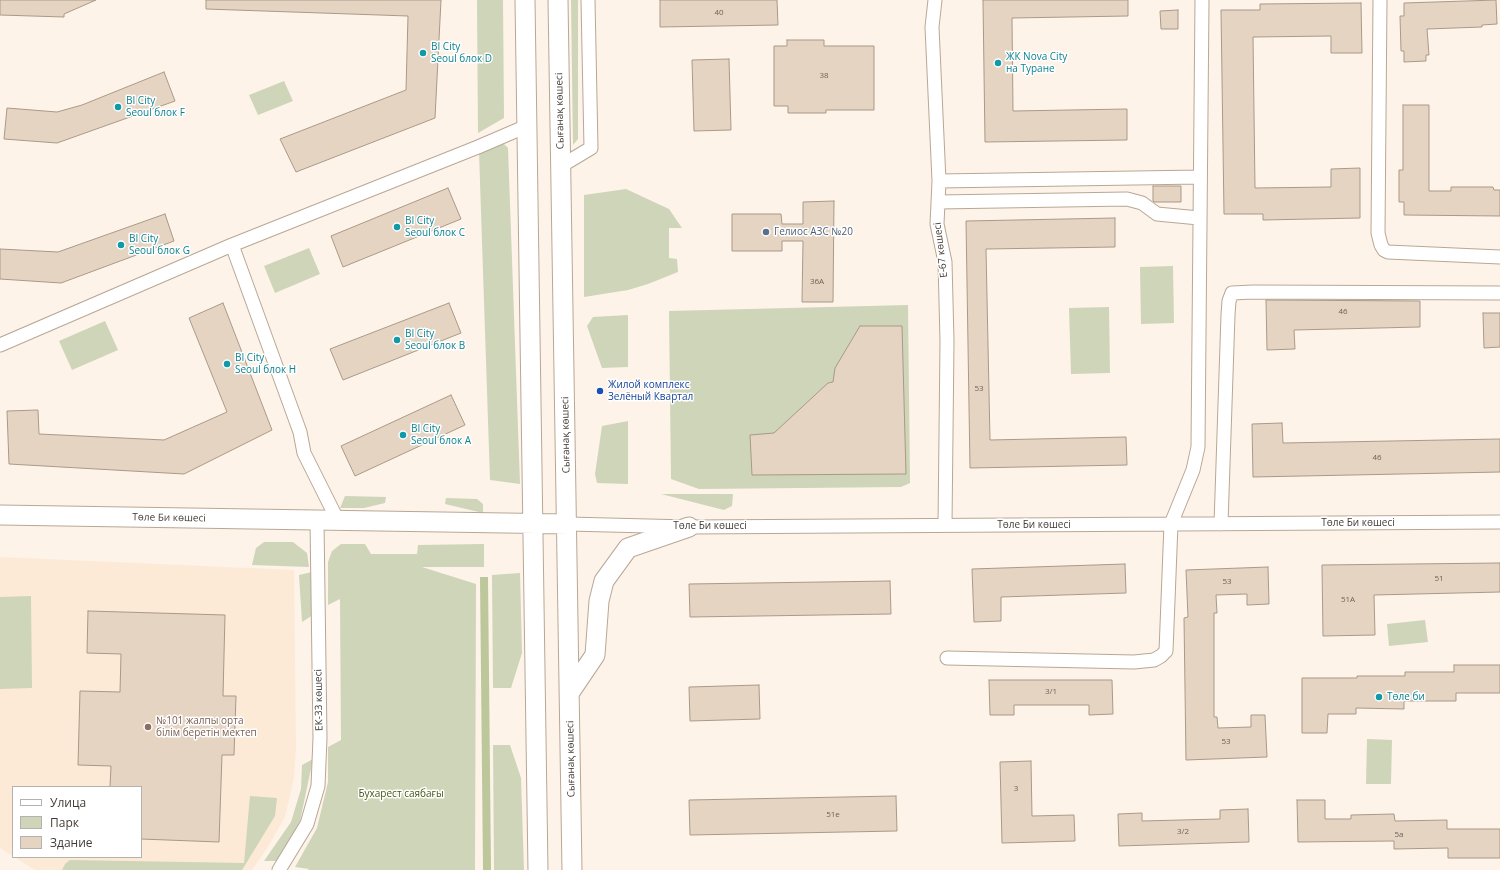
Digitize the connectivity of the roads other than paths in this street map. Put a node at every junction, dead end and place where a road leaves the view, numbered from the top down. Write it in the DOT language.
graph roads {
  1 [pos="525,0"];
  2 [pos="558,0"];
  3 [pos="588,0"];
  4 [pos="935,0"];
  5 [pos="1202,0"];
  6 [pos="1380,0"];
  7 [pos="527,126"];
  8 [pos="561,166"];
  9 [pos="1200,177"];
  10 [pos="939,181"];
  11 [pos="938,202"];
  12 [pos="1199,218"];
  13 [pos="232,244"];
  14 [pos="1500,257"];
  15 [pos="1500,293"];
  16 [pos="0,345"];
  17 [pos="0,515"];
  18 [pos="317,520"];
  19 [pos="346,521"];
  20 [pos="1500,522"];
  21 [pos="533,524"];
  22 [pos="568,524"];
  23 [pos="1171,524"];
  24 [pos="1221,524"];
  25 [pos="945,525"];
  26 [pos="689,527"];
  27 [pos="947,658"];
  28 [pos="570,692"];
  29 [pos="279,870"];
  30 [pos="538,870"];
  31 [pos="572,870"];
  1 -- 7 [label="main road"];
  2 -- 8 [label="main road, Сығанақ көшесі"];
  3 -- 8 [label="street"];
  4 -- 10 [label="street, Е-67 көшесі"];
  5 -- 9 [label="street"];
  6 -- 14 [label="street"];
  7 -- 13 [label="street"];
  7 -- 21 [label="main road"];
  8 -- 22 [label="main road, Сығанақ көшесі"];
  9 -- 10 [label="street"];
  9 -- 12 [label="street"];
  10 -- 11 [label="street, Е-67 көшесі"];
  11 -- 12 [label="street"];
  11 -- 25 [label="street, Е-67 көшесі"];
  12 -- 23 [label="street"];
  13 -- 16 [label="street"];
  13 -- 19 [label="street"];
  15 -- 24 [label="street"];
  17 -- 18 [label="main road, Төле Би көшесі"];
  18 -- 19 [label="main road, Төле Би көшесі"];
  18 -- 29 [label="street, ЕК-33 көшесі"];
  19 -- 21 [label="main road, Төле Би көшесі"];
  20 -- 24 [label="street, Төле Би көшесі"];
  21 -- 22 [label="main road, Төле Би көшесі"];
  21 -- 30 [label="main road"];
  22 -- 26 [label="street, Төле Би көшесі"];
  22 -- 28 [label="main road, Сығанақ көшесі"];
  23 -- 24 [label="street, Төле Би көшесі"];
  23 -- 25 [label="street, Төле Би көшесі"];
  23 -- 27 [label="street"];
  25 -- 26 [label="street, Төле Би көшесі"];
  26 -- 28 [label="main road"];
  28 -- 31 [label="main road, Сығанақ көшесі"];
}
